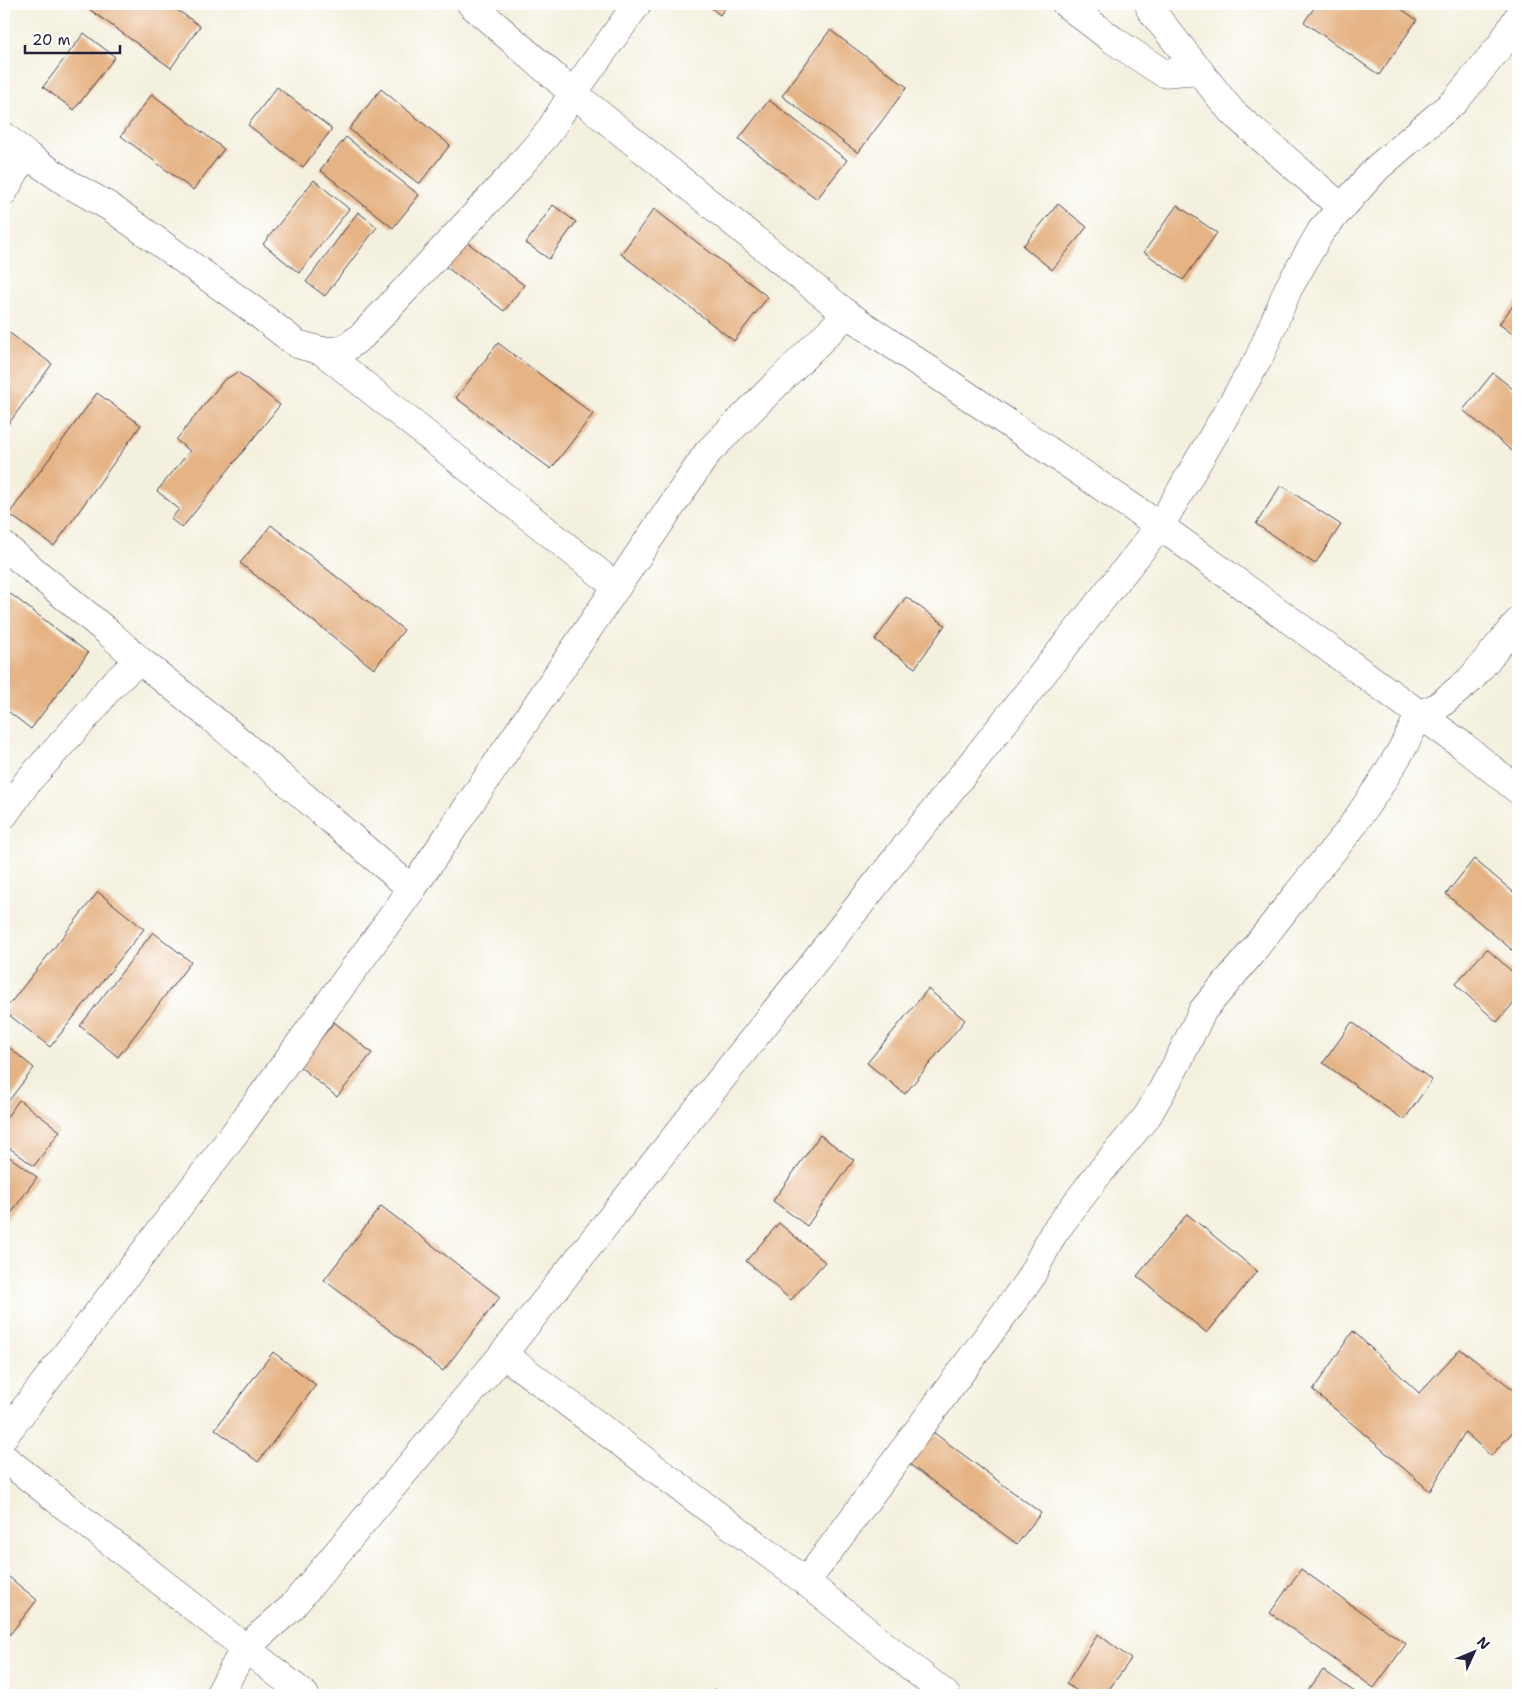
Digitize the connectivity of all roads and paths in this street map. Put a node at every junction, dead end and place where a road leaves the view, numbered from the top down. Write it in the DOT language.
graph roads {
  1 [pos="471,4"];
  2 [pos="637,4"];
  3 [pos="1066,4"];
  4 [pos="1150,4"];
  5 [pos="1518,17"];
  6 [pos="1198,70"];
  7 [pos="573,93"];
  8 [pos="4,136"];
  9 [pos="25,154"];
  10 [pos="4,191"];
  11 [pos="1342,208"];
  12 [pos="847,314"];
  13 [pos="322,351"];
  14 [pos="1160,526"];
  15 [pos="4,546"];
  16 [pos="617,587"];
  17 [pos="1518,622"];
  18 [pos="139,660"];
  19 [pos="1420,714"];
  20 [pos="1518,790"];
  21 [pos="4,815"];
  22 [pos="412,889"];
  23 [pos="503,1354"];
  24 [pos="4,1436"];
  25 [pos="4,1458"];
  26 [pos="806,1582"];
  27 [pos="244,1649"];
  28 [pos="219,1695"];
  29 [pos="305,1695"];
  30 [pos="946,1695"];
  1 -- 7 [label="street"];
  2 -- 7 [label="street"];
  3 -- 6 [label="street"];
  4 -- 6 [label="street"];
  5 -- 11 [label="street"];
  6 -- 11 [label="street"];
  7 -- 12 [label="street"];
  7 -- 13 [label="street"];
  8 -- 9 [label="street"];
  9 -- 10 [label="street"];
  9 -- 13 [label="street"];
  11 -- 14 [label="street"];
  12 -- 14 [label="street"];
  12 -- 16 [label="street"];
  13 -- 16 [label="street"];
  14 -- 19 [label="street"];
  14 -- 23 [label="street"];
  15 -- 18 [label="street"];
  16 -- 22 [label="street"];
  17 -- 19 [label="street"];
  18 -- 21 [label="street"];
  18 -- 22 [label="street"];
  19 -- 20 [label="street"];
  19 -- 26 [label="street"];
  22 -- 24 [label="street"];
  23 -- 26 [label="street"];
  23 -- 27 [label="street"];
  25 -- 27 [label="street"];
  26 -- 30 [label="street"];
  27 -- 28 [label="street"];
  27 -- 29 [label="street"];
}
